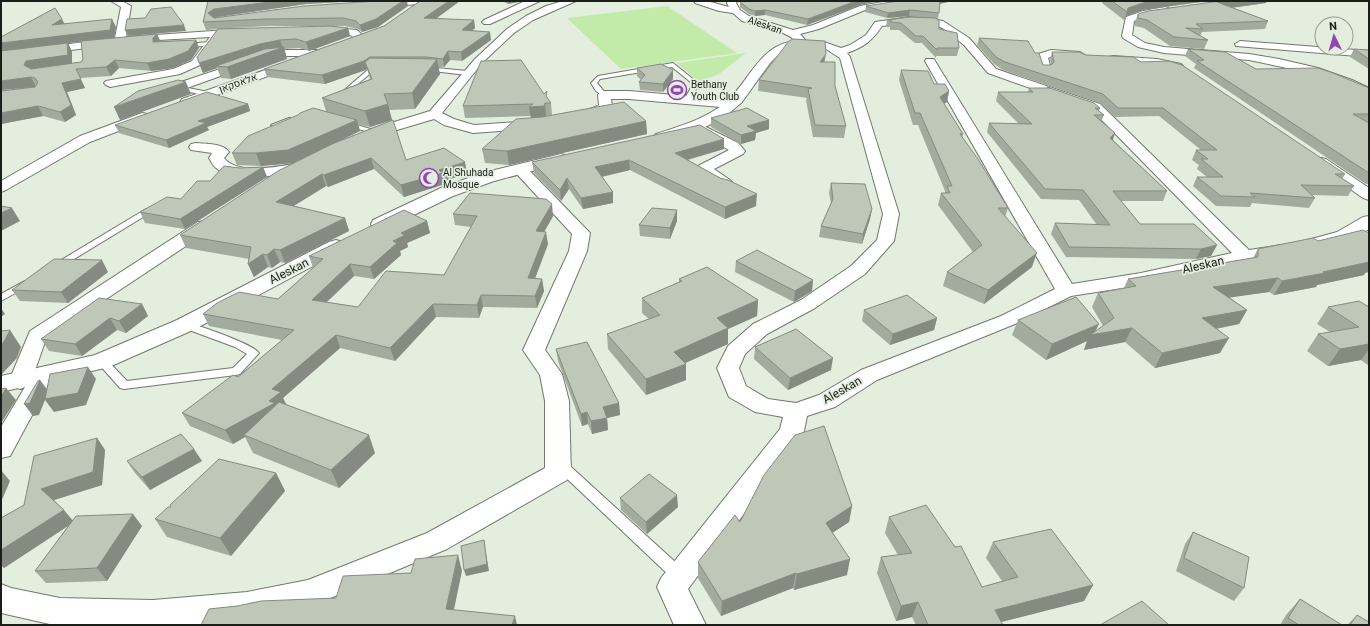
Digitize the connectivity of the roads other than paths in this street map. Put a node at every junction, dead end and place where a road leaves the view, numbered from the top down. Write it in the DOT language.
graph roads {
  1 [pos="115,1"];
  2 [pos="432,1"];
  3 [pos="536,1"];
  4 [pos="572,1"];
  5 [pos="698,1"];
  6 [pos="733,1"];
  7 [pos="903,1"];
  8 [pos="419,2"];
  9 [pos="373,4"];
  10 [pos="1174,9"];
  11 [pos="736,11"];
  12 [pos="407,13"];
  13 [pos="487,22"];
  14 [pos="194,26"];
  15 [pos="816,27"];
  16 [pos="309,30"];
  17 [pos="256,31"];
  18 [pos="217,33"];
  19 [pos="375,33"];
  20 [pos="1127,36"];
  21 [pos="360,38"];
  22 [pos="1155,38"];
  23 [pos="165,39"];
  24 [pos="120,41"];
  25 [pos="794,41"];
  26 [pos="347,43"];
  27 [pos="1229,43"];
  28 [pos="210,44"];
  29 [pos="78,46"];
  30 [pos="181,47"];
  31 [pos="334,48"];
  32 [pos="841,52"];
  33 [pos="320,53"];
  34 [pos="1369,54"];
  35 [pos="1,56"];
  36 [pos="1089,57"];
  37 [pos="1103,58"];
  38 [pos="79,61"];
  39 [pos="930,61"];
  40 [pos="387,69"];
  41 [pos="422,69"];
  42 [pos="1045,69"];
  43 [pos="1191,72"];
  44 [pos="468,73"];
  45 [pos="110,83"];
  46 [pos="178,88"];
  47 [pos="1369,93"];
  48 [pos="208,94"];
  49 [pos="151,95"];
  50 [pos="604,95"];
  51 [pos="339,98"];
  52 [pos="687,100"];
  53 [pos="732,104"];
  54 [pos="172,106"];
  55 [pos="150,114"];
  56 [pos="435,114"];
  57 [pos="295,118"];
  58 [pos="573,120"];
  59 [pos="339,122"];
  60 [pos="543,124"];
  61 [pos="274,125"];
  62 [pos="695,125"];
  63 [pos="376,132"];
  64 [pos="647,140"];
  65 [pos="349,143"];
  66 [pos="196,147"];
  67 [pos="575,156"];
  68 [pos="1313,157"];
  69 [pos="520,169"];
  70 [pos="730,186"];
  71 [pos="1,187"];
  72 [pos="264,188"];
  73 [pos="1369,195"];
  74 [pos="149,211"];
  75 [pos="218,217"];
  76 [pos="1369,221"];
  77 [pos="1245,256"];
  78 [pos="47,272"];
  79 [pos="34,279"];
  80 [pos="1066,291"];
  81 [pos="1,298"];
  82 [pos="185,325"];
  83 [pos="101,361"];
  84 [pos="43,375"];
  85 [pos="10,382"];
  86 [pos="796,411"];
  87 [pos="1,449"];
  88 [pos="558,468"];
  89 [pos="680,576"];
  90 [pos="1,598"];
  91 [pos="690,625"];
  1 -- 24 [label="street"];
  2 -- 8 [label="street"];
  3 -- 13 [label="street"];
  4 -- 44 [label="street"];
  5 -- 11 [label="street"];
  6 -- 11 [label="street, Aleskan"];
  7 -- 15 [label="street"];
  8 -- 9 [label="street"];
  8 -- 12 [label="street"];
  10 -- 20 [label="street"];
  11 -- 25 [label="street, Aleskan"];
  14 -- 23 [label="street"];
  15 -- 25 [label="street"];
  15 -- 25 [label="street"];
  16 -- 21 [label="street"];
  17 -- 18 [label="street"];
  18 -- 23 [label="street"];
  18 -- 28 [label="street"];
  19 -- 21 [label="street"];
  20 -- 22 [label="street"];
  20 -- 47 [label="street"];
  21 -- 26 [label="street"];
  23 -- 24 [label="street"];
  24 -- 29 [label="street"];
  25 -- 32 [label="street, Aleskan"];
  25 -- 53 [label="street, Aleskan"];
  27 -- 34 [label="street"];
  28 -- 30 [label="lane"];
  28 -- 45 [label="street"];
  29 -- 35 [label="street"];
  29 -- 38 [label="street"];
  31 -- 33 [label="street, אלאסקאן"];
  32 -- 77 [label="street"];
  32 -- 86 [label="street, Aleskan"];
  33 -- 46 [label="street"];
  33 -- 48 [label="street, אלאסקאן"];
  36 -- 42 [label="street"];
  37 -- 43 [label="street"];
  39 -- 80 [label="street"];
  40 -- 51 [label="lane"];
  41 -- 44 [label="lane"];
  44 -- 56 [label="street"];
  46 -- 48 [label="lane"];
  46 -- 49 [label="street"];
  48 -- 54 [label="street, אלאסקאן"];
  50 -- 52 [label="street"];
  50 -- 52 [label="lane"];
  50 -- 58 [label="street"];
  52 -- 53 [label="street"];
  53 -- 62 [label="street, Aleskan"];
  55 -- 71 [label="street"];
  56 -- 60 [label="street"];
  56 -- 63 [label="street"];
  57 -- 61 [label="lane"];
  59 -- 63 [label="lane"];
  62 -- 64 [label="street, Aleskan"];
  62 -- 70 [label="street"];
  63 -- 65 [label="street"];
  66 -- 72 [label="street"];
  67 -- 69 [label="street, Aleskan"];
  68 -- 73 [label="street"];
  69 -- 82 [label="street, Aleskan"];
  69 -- 88 [label="street"];
  74 -- 78 [label="lane"];
  75 -- 85 [label="street"];
  76 -- 77 [label="street, Aleskan"];
  77 -- 80 [label="street, Aleskan"];
  79 -- 81 [label="lane"];
  80 -- 86 [label="street, Aleskan"];
  82 -- 83 [label="street, Aleskan"];
  82 -- 83 [label="lane"];
  83 -- 84 [label="street, Aleskan"];
  84 -- 85 [label="street, Aleskan"];
  84 -- 87 [label="street"];
  86 -- 89 [label="street"];
  88 -- 89 [label="lane"];
  88 -- 90 [label="street"];
  89 -- 91 [label="street"];
}
